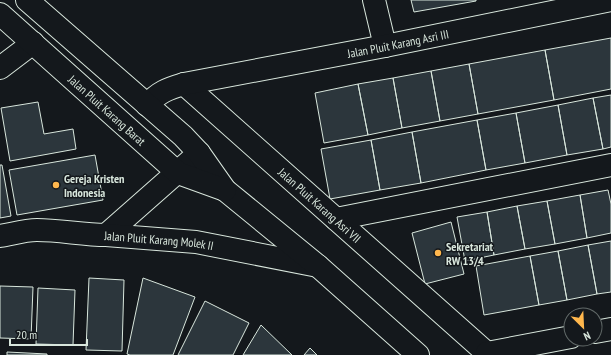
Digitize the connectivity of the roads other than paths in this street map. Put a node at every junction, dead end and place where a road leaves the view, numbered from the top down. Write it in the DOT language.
graph roads {
  1 [pos="27,0"];
  2 [pos="374,0"];
  3 [pos="611,0"];
  4 [pos="0,14"];
  5 [pos="33,43"];
  6 [pos="385,46"];
  7 [pos="0,68"];
  8 [pos="184,84"];
  9 [pos="147,105"];
  10 [pos="199,153"];
  11 [pos="611,165"];
  12 [pos="178,173"];
  13 [pos="225,190"];
  14 [pos="336,219"];
  15 [pos="106,235"];
  16 [pos="0,236"];
  17 [pos="318,266"];
  18 [pos="563,338"];
  19 [pos="488,354"];
  20 [pos="418,355"];
  1 -- 9 [label="street, Jalan Pluit Karang Barat"];
  2 -- 6 [label="street"];
  3 -- 6 [label="street, Jalan Pluit Karang Asri III"];
  4 -- 5 [label="street, Jalan Pluit Karang Barat"];
  5 -- 7 [label="street"];
  5 -- 12 [label="street, Jalan Pluit Karang Barat"];
  6 -- 8 [label="street, Jalan Pluit Karang Asri III"];
  8 -- 9 [label="street"];
  8 -- 14 [label="street, Jalan Pluit Karang Asri VII"];
  9 -- 10 [label="street, Jalan Pluit Karang Barat"];
  10 -- 12 [label="street"];
  10 -- 13 [label="street, Jalan Pluit Karang Barat"];
  11 -- 14 [label="street"];
  12 -- 13 [label="street, Jalan Pluit Karang Barat"];
  12 -- 15 [label="street"];
  13 -- 17 [label="street, Jalan Pluit Karang Barat"];
  14 -- 19 [label="street, Jalan Pluit Karang Asri VII"];
  15 -- 16 [label="street, Jalan Pluit Karang Molek II"];
  15 -- 17 [label="street, Jalan Pluit Karang Molek II"];
  17 -- 20 [label="street, Jalan Pluit Karang Barat"];
  18 -- 19 [label="street"];
}
